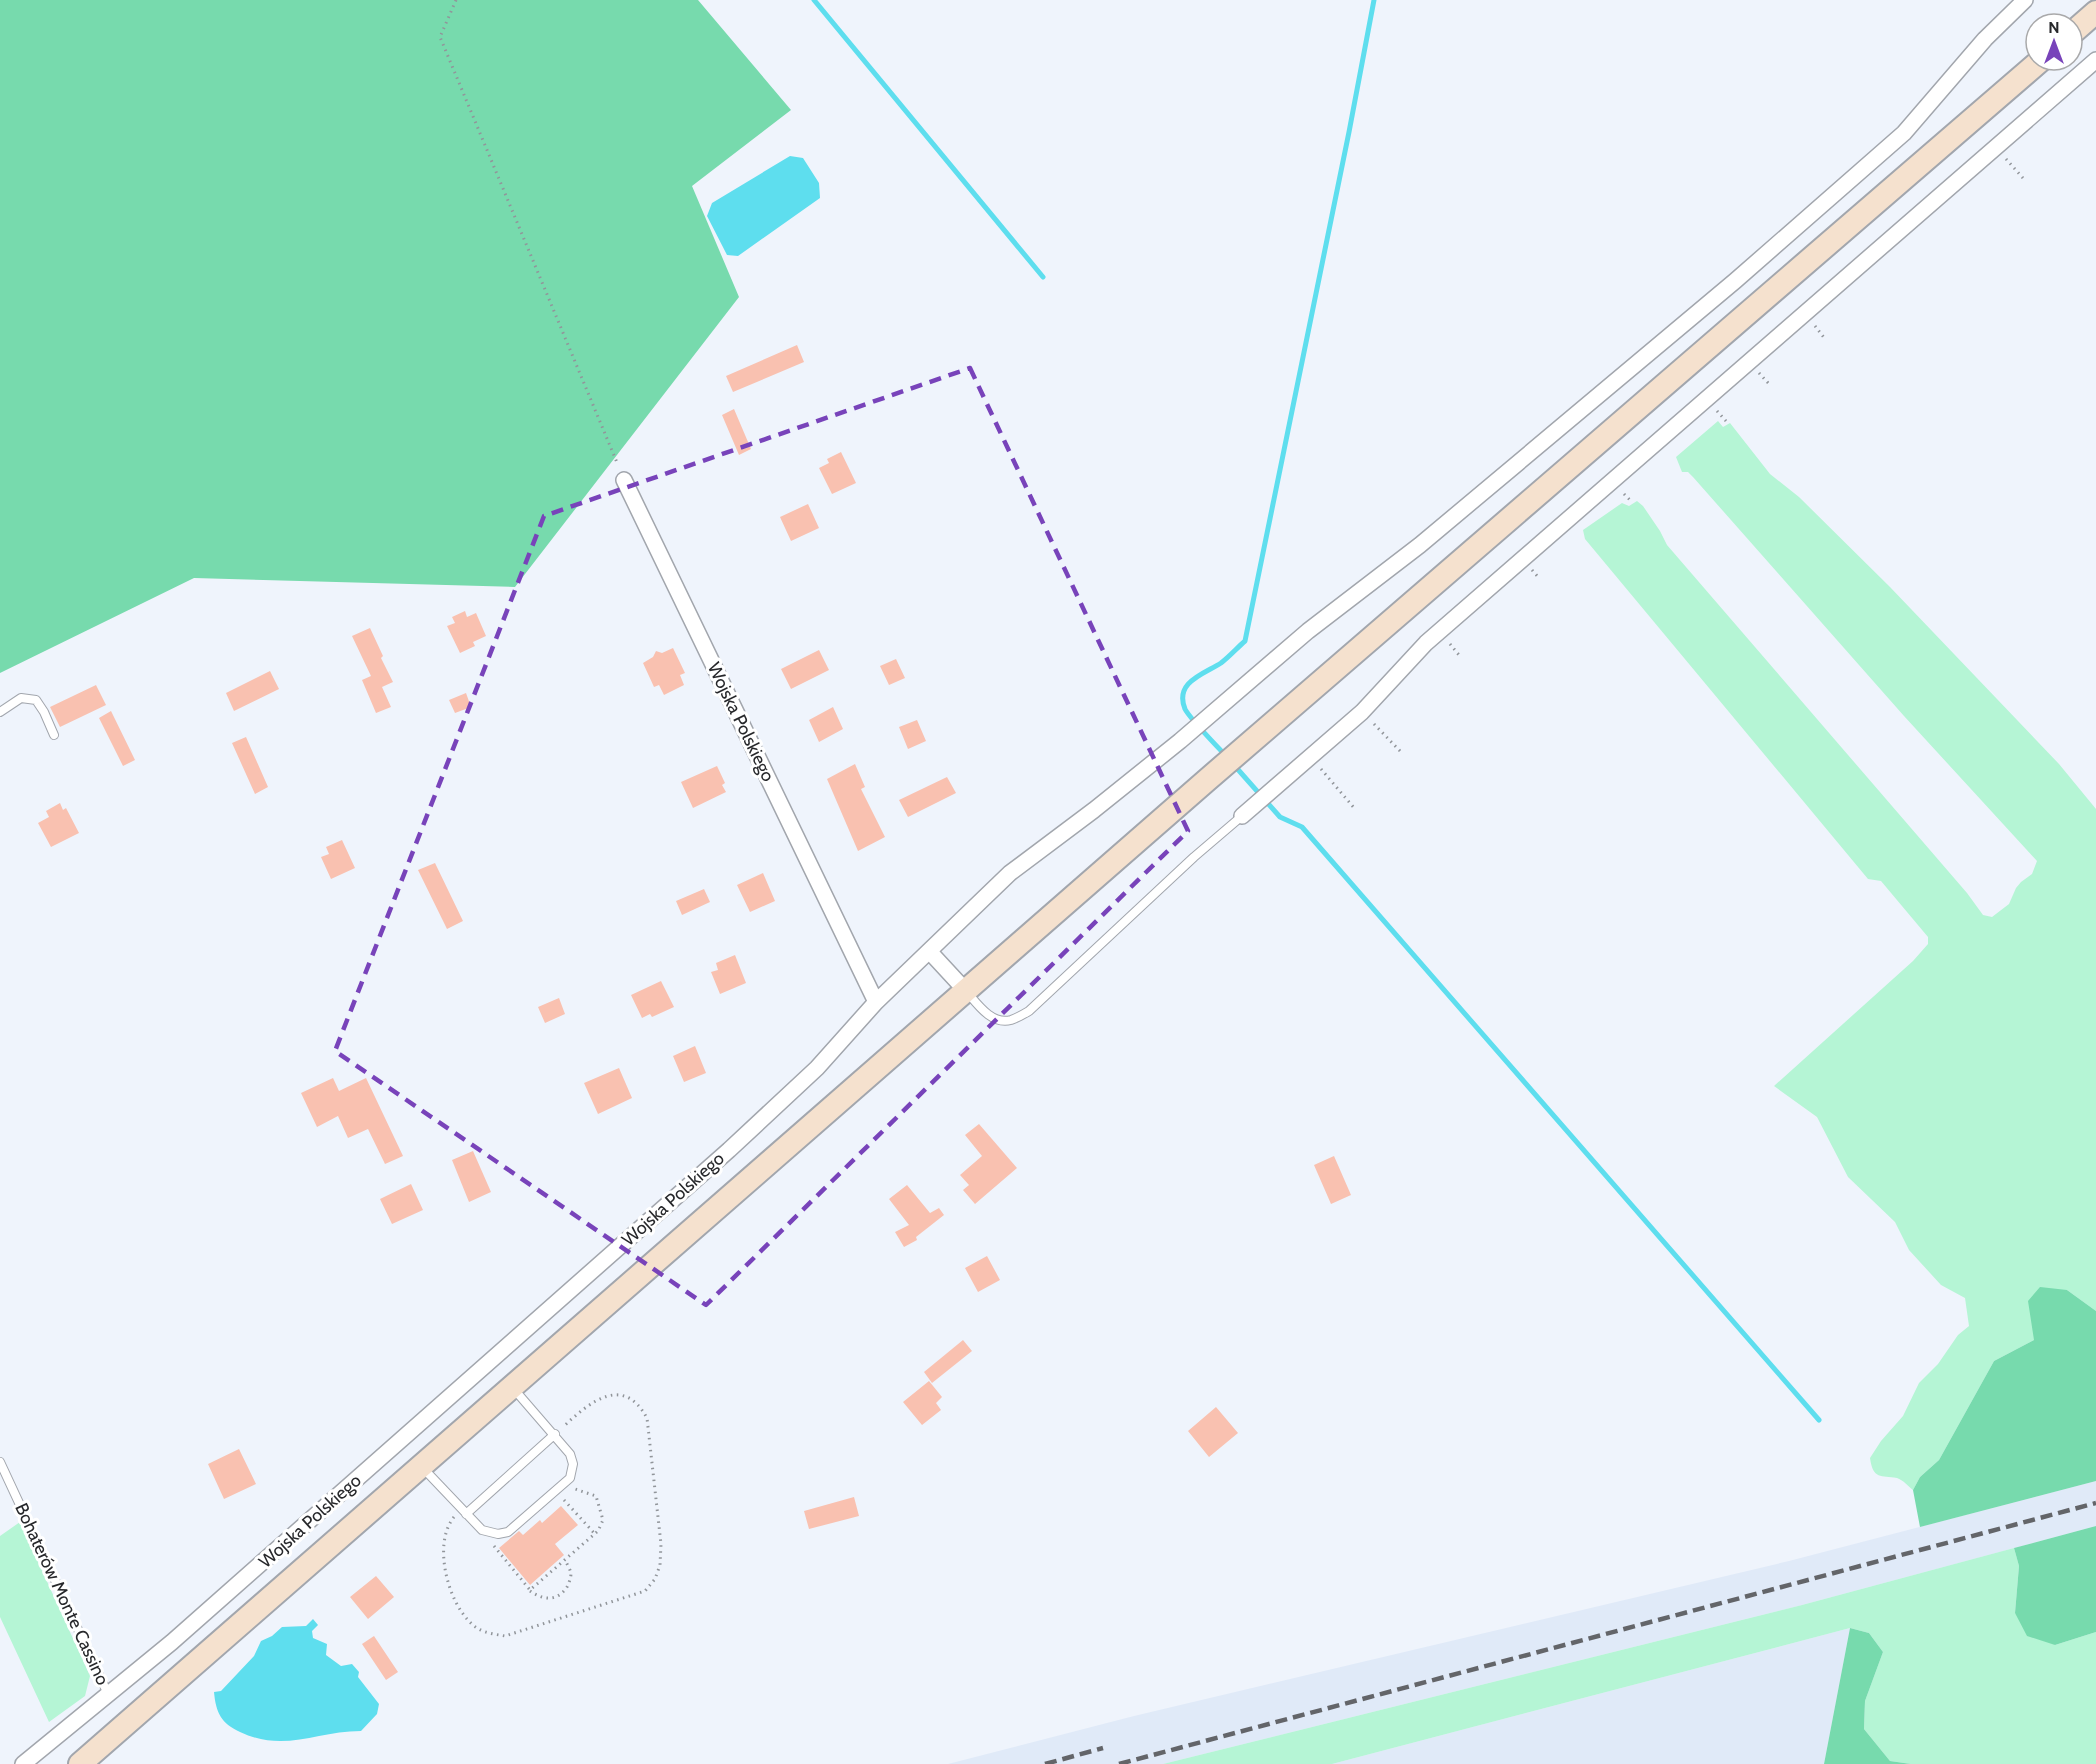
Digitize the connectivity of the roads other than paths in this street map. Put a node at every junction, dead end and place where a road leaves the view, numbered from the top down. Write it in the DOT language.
graph roads {
  1 [pos="2025,0"];
  2 [pos="2096,12"];
  3 [pos="2084,22"];
  4 [pos="2096,60"];
  5 [pos="2027,72"];
  6 [pos="624,480"];
  7 [pos="0,712"];
  8 [pos="54,735"];
  9 [pos="1242,816"];
  10 [pos="929,951"];
  11 [pos="966,991"];
  12 [pos="876,1002"];
  13 [pos="512,1386"];
  14 [pos="555,1434"];
  15 [pos="0,1462"];
  16 [pos="421,1466"];
  17 [pos="464,1511"];
  18 [pos="108,1694"];
  19 [pos="23,1764"];
  20 [pos="80,1764"];
  1 -- 10 [label="street"];
  2 -- 3 [label="main road"];
  4 -- 9 [label="street"];
  5 -- 11 [label="main road, Wojska Polskiego"];
  6 -- 12 [label="street, Wojska Polskiego"];
  7 -- 8 [label="lane"];
  9 -- 11 [label="lane"];
  10 -- 11 [label="street"];
  10 -- 12 [label="street"];
  11 -- 13 [label="main road, Wojska Polskiego"];
  12 -- 18 [label="street, Wojska Polskiego"];
  13 -- 14 [label="lane"];
  13 -- 16 [label="main road, Wojska Polskiego"];
  14 -- 17 [label="lane"];
  14 -- 17 [label="lane"];
  15 -- 18 [label="lane, Bohaterów Monte Cassino"];
  16 -- 17 [label="lane"];
  16 -- 20 [label="main road, Wojska Polskiego"];
  18 -- 19 [label="street, Wojska Polskiego"];
}
